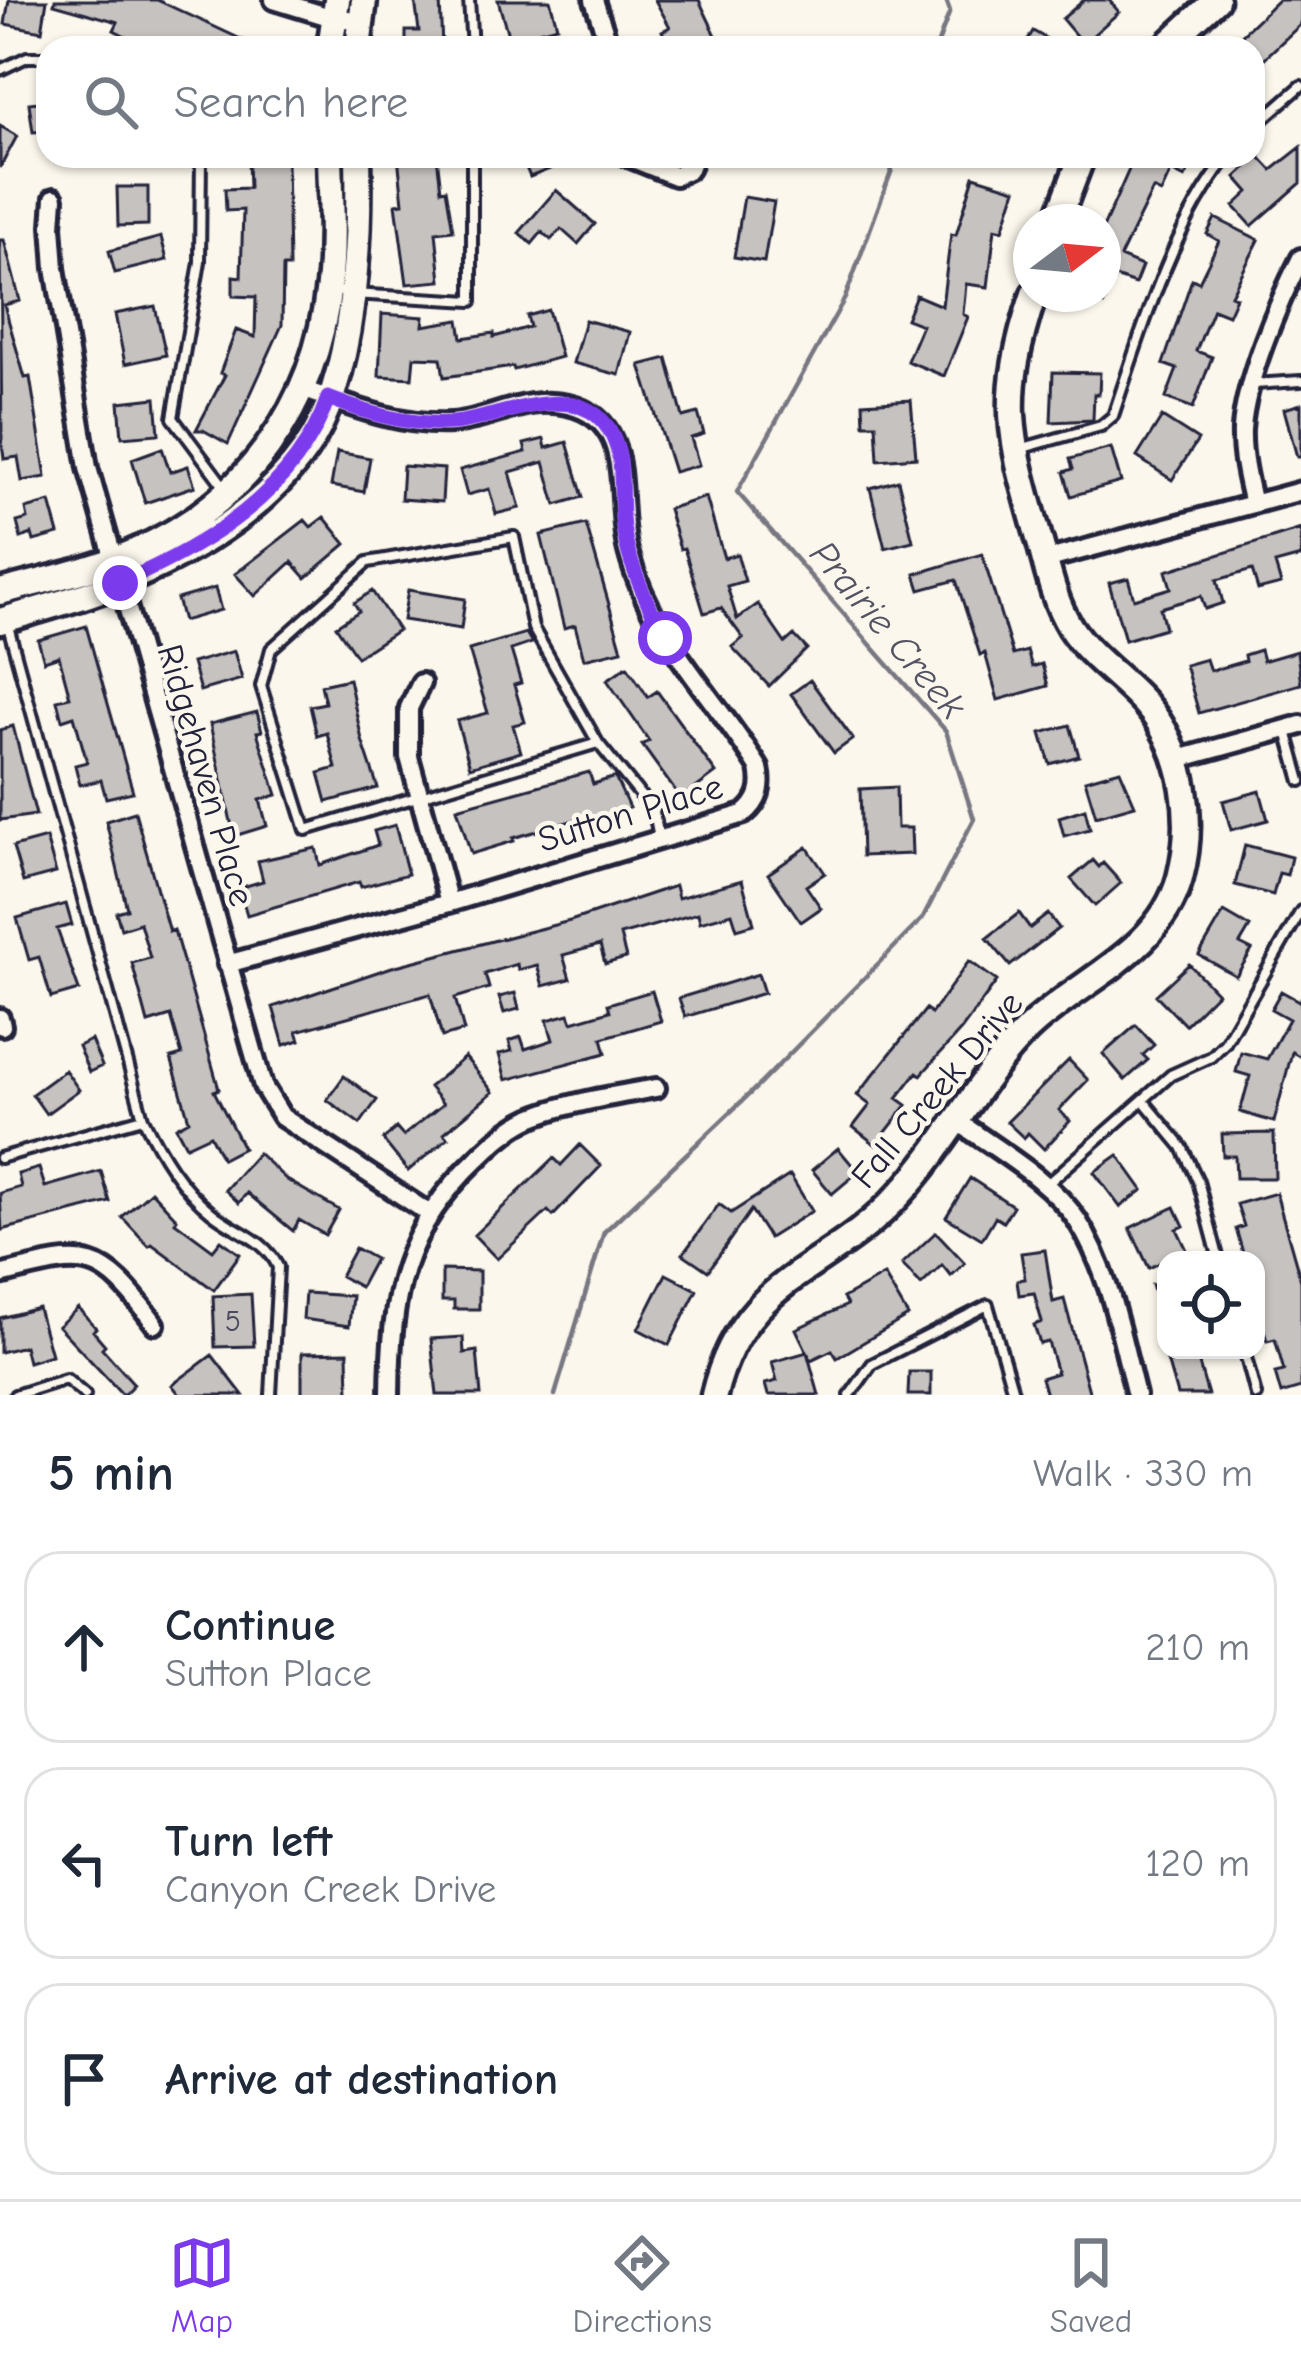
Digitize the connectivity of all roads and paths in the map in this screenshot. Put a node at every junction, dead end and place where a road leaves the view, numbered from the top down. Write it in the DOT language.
graph roads {
  1 [pos="274,0"];
  2 [pos="469,0"];
  3 [pos="594,0"];
  4 [pos="1216,0"];
  5 [pos="335,9"];
  6 [pos="362,10"];
  7 [pos="471,36"];
  8 [pos="606,36"];
  9 [pos="1177,36"];
  10 [pos="36,57"];
  11 [pos="0,70"];
  12 [pos="1301,86"];
  13 [pos="1265,118"];
  14 [pos="201,168"];
  15 [pos="331,168"];
  16 [pos="356,168"];
  17 [pos="472,168"];
  18 [pos="655,168"];
  19 [pos="689,168"];
  20 [pos="1078,168"];
  21 [pos="1218,168"];
  22 [pos="54,198"];
  23 [pos="1065,204"];
  24 [pos="1301,258"];
  25 [pos="340,291"];
  26 [pos="1029,312"];
  27 [pos="1301,382"];
  28 [pos="1253,384"];
  29 [pos="302,389"];
  30 [pos="328,398"];
  31 [pos="1015,450"];
  32 [pos="1301,490"];
  33 [pos="230,494"];
  34 [pos="1253,504"];
  35 [pos="1045,560"];
  36 [pos="117,572"];
  37 [pos="0,592"];
  38 [pos="3,621"];
  39 [pos="421,683"];
  40 [pos="1294,727"];
  41 [pos="598,743"];
  42 [pos="1175,760"];
  43 [pos="1301,781"];
  44 [pos="420,795"];
  45 [pos="659,838"];
  46 [pos="449,903"];
  47 [pos="1301,911"];
  48 [pos="227,964"];
  49 [pos="656,1088"];
  50 [pos="1143,1100"];
  51 [pos="143,1118"];
  52 [pos="956,1120"];
  53 [pos="0,1158"];
  54 [pos="1044,1186"];
  55 [pos="430,1214"];
  56 [pos="1217,1251"];
  57 [pos="0,1275"];
  58 [pos="155,1324"];
  59 [pos="1246,1359"];
  60 [pos="15,1395"];
  61 [pos="85,1395"];
  62 [pos="271,1395"];
  63 [pos="390,1395"];
  64 [pos="714,1395"];
  65 [pos="850,1395"];
  66 [pos="1014,1395"];
  67 [pos="1136,1395"];
  68 [pos="1256,1395"];
  1 -- 5 [label="street"];
  2 -- 7 [label="lane"];
  3 -- 8 [label="street"];
  4 -- 9 [label="street"];
  5 -- 6 [label="street"];
  10 -- 11 [label="lane"];
  12 -- 13 [label="lane"];
  14 -- 33 [label="lane"];
  15 -- 25 [label="street"];
  16 -- 25 [label="street"];
  17 -- 25 [label="lane"];
  18 -- 19 [label="street"];
  20 -- 23 [label="street"];
  21 -- 31 [label="lane"];
  22 -- 36 [label="street, Ridgehaven Place"];
  24 -- 28 [label="street"];
  25 -- 29 [label="street"];
  25 -- 30 [label="street"];
  26 -- 31 [label="street, Fall Creek Drive"];
  27 -- 28 [label="lane"];
  28 -- 34 [label="street"];
  29 -- 30 [label="street, Sutton Place"];
  29 -- 33 [label="street"];
  30 -- 36 [label="street"];
  30 -- 45 [label="street, Sutton Place"];
  31 -- 35 [label="street, Fall Creek Drive"];
  32 -- 34 [label="street"];
  33 -- 36 [label="street"];
  34 -- 35 [label="street"];
  35 -- 42 [label="street, Fall Creek Drive"];
  36 -- 37 [label="street"];
  36 -- 38 [label="street"];
  36 -- 48 [label="street, Ridgehaven Place"];
  38 -- 51 [label="lane"];
  39 -- 44 [label="street"];
  40 -- 42 [label="street"];
  40 -- 43 [label="lane"];
  41 -- 44 [label="lane"];
  41 -- 44 [label="lane"];
  41 -- 45 [label="lane"];
  42 -- 52 [label="street, Fall Creek Drive"];
  44 -- 46 [label="street"];
  45 -- 46 [label="street, Sutton Place"];
  46 -- 48 [label="street, Sutton Place"];
  47 -- 50 [label="lane"];
  48 -- 55 [label="street, Ridgehaven Place"];
  49 -- 55 [label="street"];
  50 -- 54 [label="lane"];
  50 -- 56 [label="lane"];
  51 -- 53 [label="lane"];
  51 -- 62 [label="lane"];
  52 -- 54 [label="street"];
  52 -- 64 [label="street, Fall Creek Drive"];
  54 -- 67 [label="street"];
  55 -- 63 [label="street"];
  57 -- 58 [label="street"];
  59 -- 68 [label="lane"];
  60 -- 61 [label="lane"];
  65 -- 66 [label="lane"];
}
